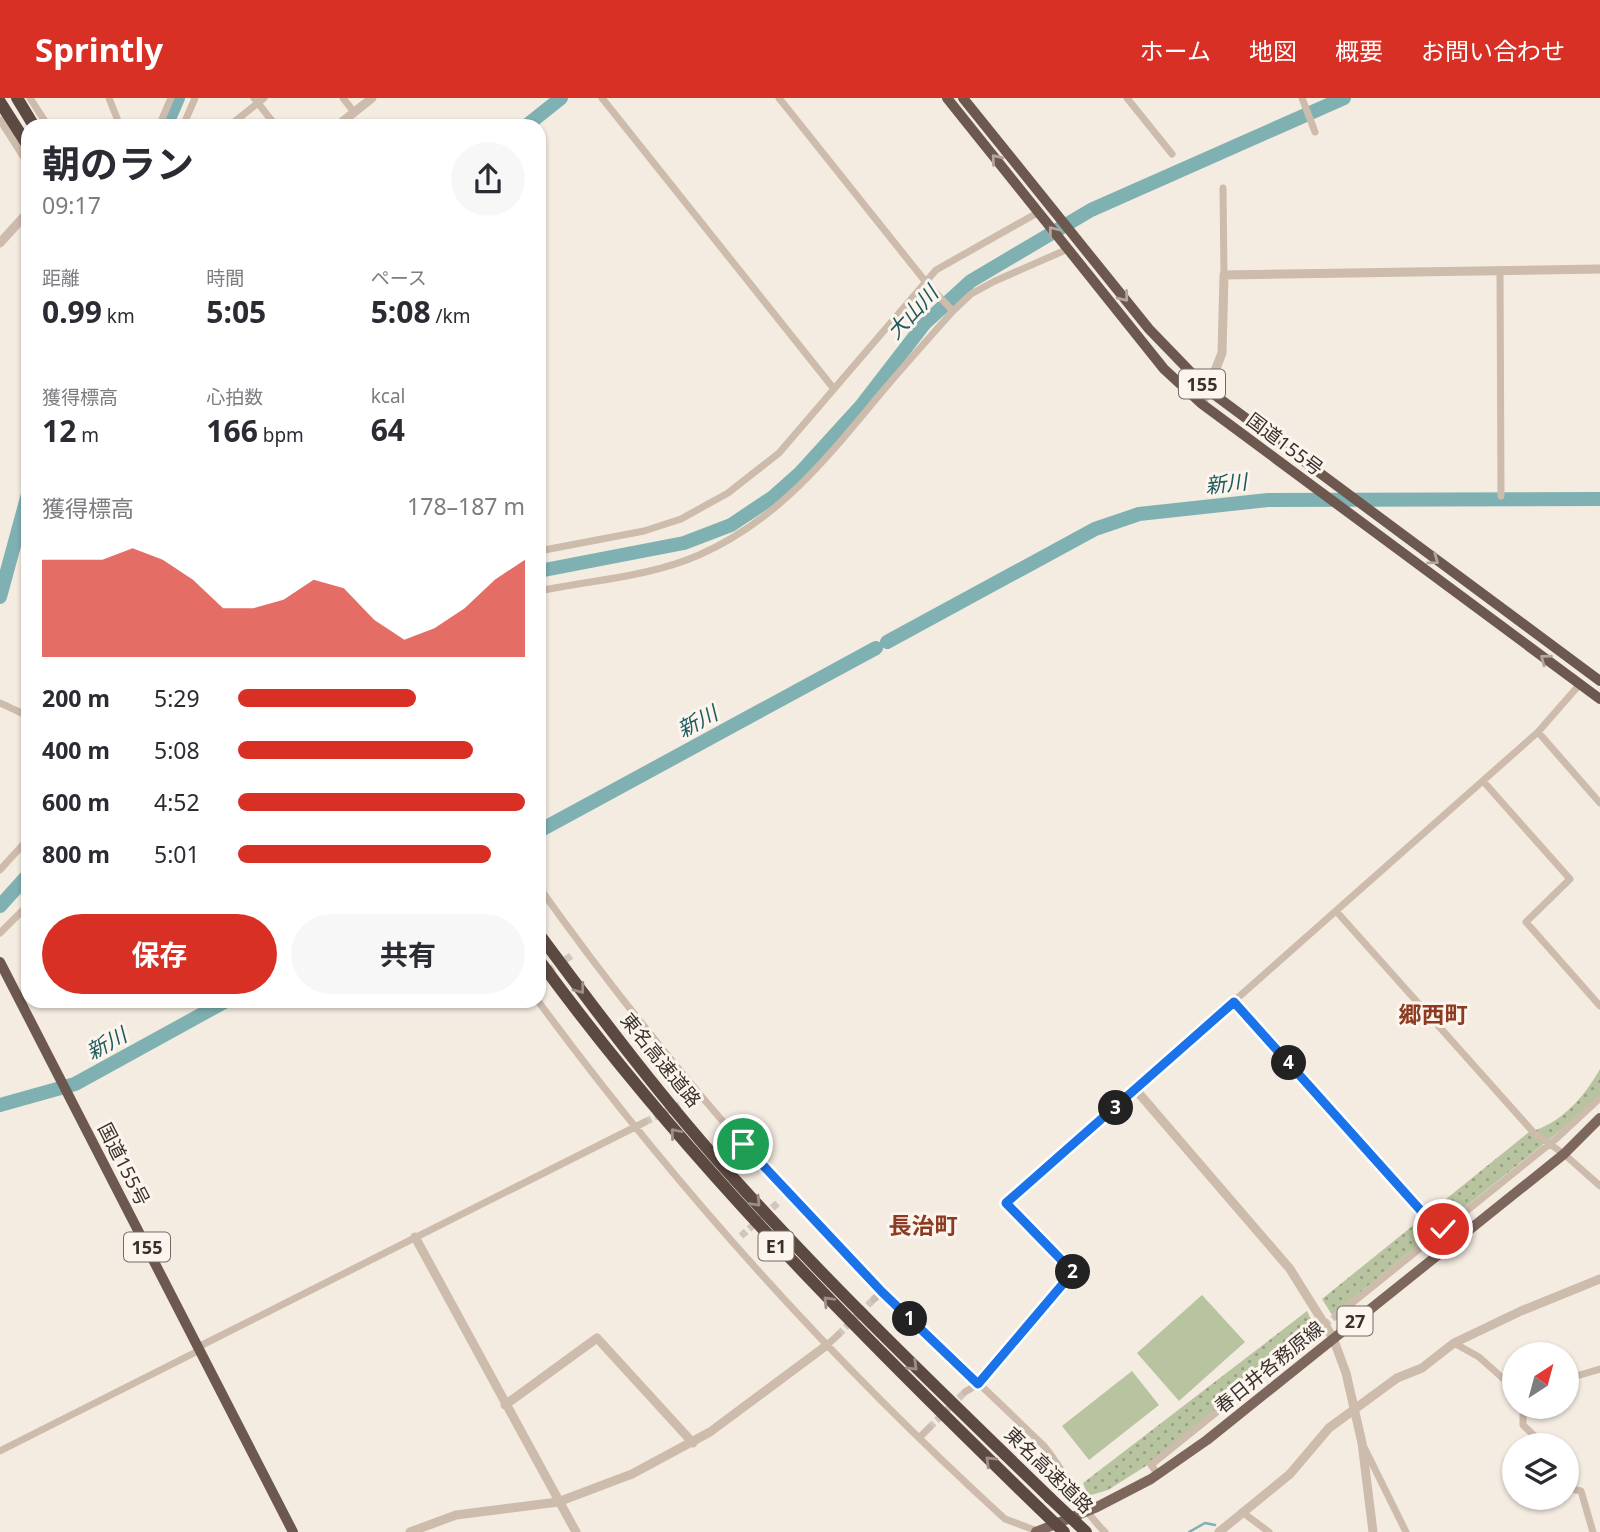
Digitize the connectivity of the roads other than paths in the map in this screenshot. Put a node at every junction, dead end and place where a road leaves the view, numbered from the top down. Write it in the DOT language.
graph roads {
  1 [pos="17,98"];
  2 [pos="30,98"];
  3 [pos="109,98"];
  4 [pos="172,98"];
  5 [pos="195,98"];
  6 [pos="343,98"];
  7 [pos="372,98"];
  8 [pos="602,98"];
  9 [pos="779,98"];
  10 [pos="947,98"];
  11 [pos="962,98"];
  12 [pos="1127,98"];
  13 [pos="1302,98"];
  14 [pos="259,100"];
  15 [pos="0,102"];
  16 [pos="354,112"];
  17 [pos="30,119"];
  18 [pos="44,119"];
  19 [pos="117,119"];
  20 [pos="162,119"];
  21 [pos="186,119"];
  22 [pos="237,119"];
  23 [pos="271,119"];
  24 [pos="346,119"];
  25 [pos="0,120"];
  26 [pos="1314,129"];
  27 [pos="21,135"];
  28 [pos="21,153"];
  29 [pos="1172,154"];
  30 [pos="1223,188"];
  31 [pos="1038,212"];
  32 [pos="21,220"];
  33 [pos="0,243"];
  34 [pos="1068,249"];
  35 [pos="1600,269"];
  36 [pos="1500,270"];
  37 [pos="1224,275"];
  38 [pos="927,284"];
  39 [pos="951,309"];
  40 [pos="834,389"];
  41 [pos="1208,390"];
  42 [pos="1202,404"];
  43 [pos="1501,495"];
  44 [pos="546,550"];
  45 [pos="546,590"];
  46 [pos="1600,681"];
  47 [pos="1580,684"];
  48 [pos="1600,699"];
  49 [pos="0,704"];
  50 [pos="21,713"];
  51 [pos="1538,732"];
  52 [pos="1483,781"];
  53 [pos="1600,803"];
  54 [pos="21,847"];
  55 [pos="0,870"];
  56 [pos="546,897"];
  57 [pos="1336,911"];
  58 [pos="21,912"];
  59 [pos="0,933"];
  60 [pos="546,943"];
  61 [pos="582,947"];
  62 [pos="574,954"];
  63 [pos="0,962"];
  64 [pos="546,969"];
  65 [pos="1234,1002"];
  66 [pos="21,1003"];
  67 [pos="1600,1006"];
  68 [pos="24,1008"];
  69 [pos="543,1008"];
  70 [pos="1136,1090"];
  71 [pos="699,1095"];
  72 [pos="1600,1098"];
  73 [pos="689,1100"];
  74 [pos="1600,1118"];
  75 [pos="645,1122"];
  76 [pos="635,1127"];
  77 [pos="1550,1143"];
  78 [pos="1564,1154"];
  79 [pos="1600,1186"];
  80 [pos="787,1194"];
  81 [pos="780,1201"];
  82 [pos="1443,1229"];
  83 [pos="741,1236"];
  84 [pos="415,1237"];
  85 [pos="1457,1241"];
  86 [pos="734,1244"];
  87 [pos="1600,1279"];
  88 [pos="882,1292"];
  89 [pos="874,1299"];
  90 [pos="1336,1316"];
  91 [pos="1316,1332"];
  92 [pos="838,1335"];
  93 [pos="1333,1338"];
  94 [pos="1454,1343"];
  95 [pos="827,1345"];
  96 [pos="199,1348"];
  97 [pos="1600,1368"];
  98 [pos="1579,1375"];
  99 [pos="1502,1378"];
  100 [pos="978,1384"];
  101 [pos="965,1391"];
  102 [pos="505,1405"];
  103 [pos="1354,1409"];
  104 [pos="1523,1419"];
  105 [pos="929,1428"];
  106 [pos="1531,1433"];
  107 [pos="919,1438"];
  108 [pos="693,1443"];
  109 [pos="1362,1443"];
  110 [pos="0,1451"];
  111 [pos="1158,1474"];
  112 [pos="1579,1491"];
  113 [pos="558,1502"];
  114 [pos="1086,1511"];
  115 [pos="1242,1512"];
  116 [pos="1039,1531"];
  117 [pos="293,1532"];
  118 [pos="410,1532"];
  119 [pos="576,1532"];
  120 [pos="1064,1532"];
  121 [pos="1086,1532"];
  122 [pos="1105,1532"];
  123 [pos="1219,1532"];
  124 [pos="1269,1532"];
  125 [pos="1373,1532"];
  126 [pos="1406,1532"];
  127 [pos="1593,1532"];
  1 -- 17 [label="highway"];
  2 -- 18 [label="street"];
  3 -- 19 [label="street"];
  4 -- 20 [label="street"];
  5 -- 21 [label="street"];
  6 -- 16 [label="street"];
  7 -- 16 [label="street"];
  8 -- 40 [label="street"];
  9 -- 38 [label="street"];
  31 -- 10 [label="highway, 国道155号 / 155, one-way"];
  11 -- 41 [label="highway, 国道155号 / 155, one-way"];
  12 -- 29 [label="street"];
  13 -- 26 [label="street"];
  14 -- 22 [label="street"];
  14 -- 23 [label="street"];
  15 -- 27 [label="highway, bridge"];
  16 -- 24 [label="street"];
  25 -- 28 [label="street"];
  30 -- 37 [label="street"];
  34 -- 31 [label="highway, 国道155号 / 155, one-way"];
  31 -- 38 [label="street"];
  32 -- 33 [label="street"];
  34 -- 39 [label="street"];
  34 -- 42 [label="highway, 国道155号 / 155"];
  35 -- 36 [label="street"];
  36 -- 37 [label="street"];
  36 -- 43 [label="street"];
  37 -- 41 [label="street"];
  38 -- 39 [label="street"];
  38 -- 40 [label="street"];
  39 -- 45 [label="street"];
  40 -- 44 [label="street"];
  41 -- 42 [label="street"];
  41 -- 46 [label="highway, 国道155号 / 155, one-way"];
  47 -- 42 [label="highway, 国道155号 / 155, one-way"];
  47 -- 48 [label="highway, 国道155号 / 155"];
  47 -- 51 [label="street"];
  49 -- 50 [label="street"];
  51 -- 52 [label="street"];
  51 -- 53 [label="street"];
  52 -- 57 [label="street"];
  52 -- 67 [label="street"];
  54 -- 55 [label="street"];
  56 -- 61 [label="street"];
  57 -- 65 [label="street"];
  57 -- 77 [label="street"];
  58 -- 59 [label="street"];
  60 -- 121 [label="highway, 東名高速道路 / E1, one-way, bridge"];
  61 -- 62 [label="street"];
  61 -- 71 [label="street"];
  63 -- 66 [label="highway, 国道155号 / 155"];
  120 -- 64 [label="highway, 東名高速道路 / E1, one-way, bridge"];
  65 -- 70 [label="street"];
  65 -- 82 [label="street"];
  68 -- 96 [label="highway, 国道155号 / 155"];
  69 -- 76 [label="street"];
  70 -- 93 [label="street"];
  70 -- 100 [label="street"];
  71 -- 73 [label="street"];
  71 -- 80 [label="street"];
  72 -- 77 [label="street"];
  74 -- 78 [label="main road, 春日井各務原線 / 27"];
  75 -- 76 [label="street"];
  76 -- 84 [label="street"];
  76 -- 86 [label="street"];
  77 -- 78 [label="street"];
  77 -- 82 [label="street"];
  78 -- 79 [label="street"];
  78 -- 85 [label="main road, 春日井各務原線 / 27"];
  80 -- 81 [label="street"];
  80 -- 88 [label="street"];
  82 -- 85 [label="street"];
  82 -- 90 [label="street"];
  83 -- 86 [label="street"];
  84 -- 96 [label="street"];
  84 -- 102 [label="street"];
  85 -- 93 [label="main road, 春日井各務原線 / 27"];
  86 -- 95 [label="street"];
  87 -- 94 [label="street"];
  88 -- 89 [label="street"];
  88 -- 100 [label="street"];
  91 -- 111 [label="street"];
  92 -- 95 [label="street"];
  93 -- 103 [label="street"];
  93 -- 111 [label="main road, 春日井各務原線 / 27"];
  94 -- 99 [label="street"];
  94 -- 103 [label="street"];
  95 -- 107 [label="street"];
  95 -- 108 [label="street"];
  96 -- 110 [label="street"];
  96 -- 117 [label="highway, 国道155号 / 155"];
  97 -- 98 [label="street"];
  100 -- 101 [label="street"];
  100 -- 114 [label="street"];
  102 -- 108 [label="street"];
  102 -- 113 [label="street"];
  103 -- 109 [label="street"];
  103 -- 115 [label="street"];
  104 -- 106 [label="street"];
  105 -- 107 [label="street"];
  107 -- 116 [label="street"];
  108 -- 113 [label="street"];
  109 -- 125 [label="street"];
  109 -- 126 [label="street"];
  111 -- 114 [label="main road, 春日井各務原線 / 27"];
  112 -- 127 [label="street"];
  113 -- 118 [label="street"];
  113 -- 119 [label="street"];
  114 -- 116 [label="main road, 春日井各務原線 / 27"];
  114 -- 122 [label="street"];
  115 -- 123 [label="street"];
  115 -- 124 [label="street"];
}
